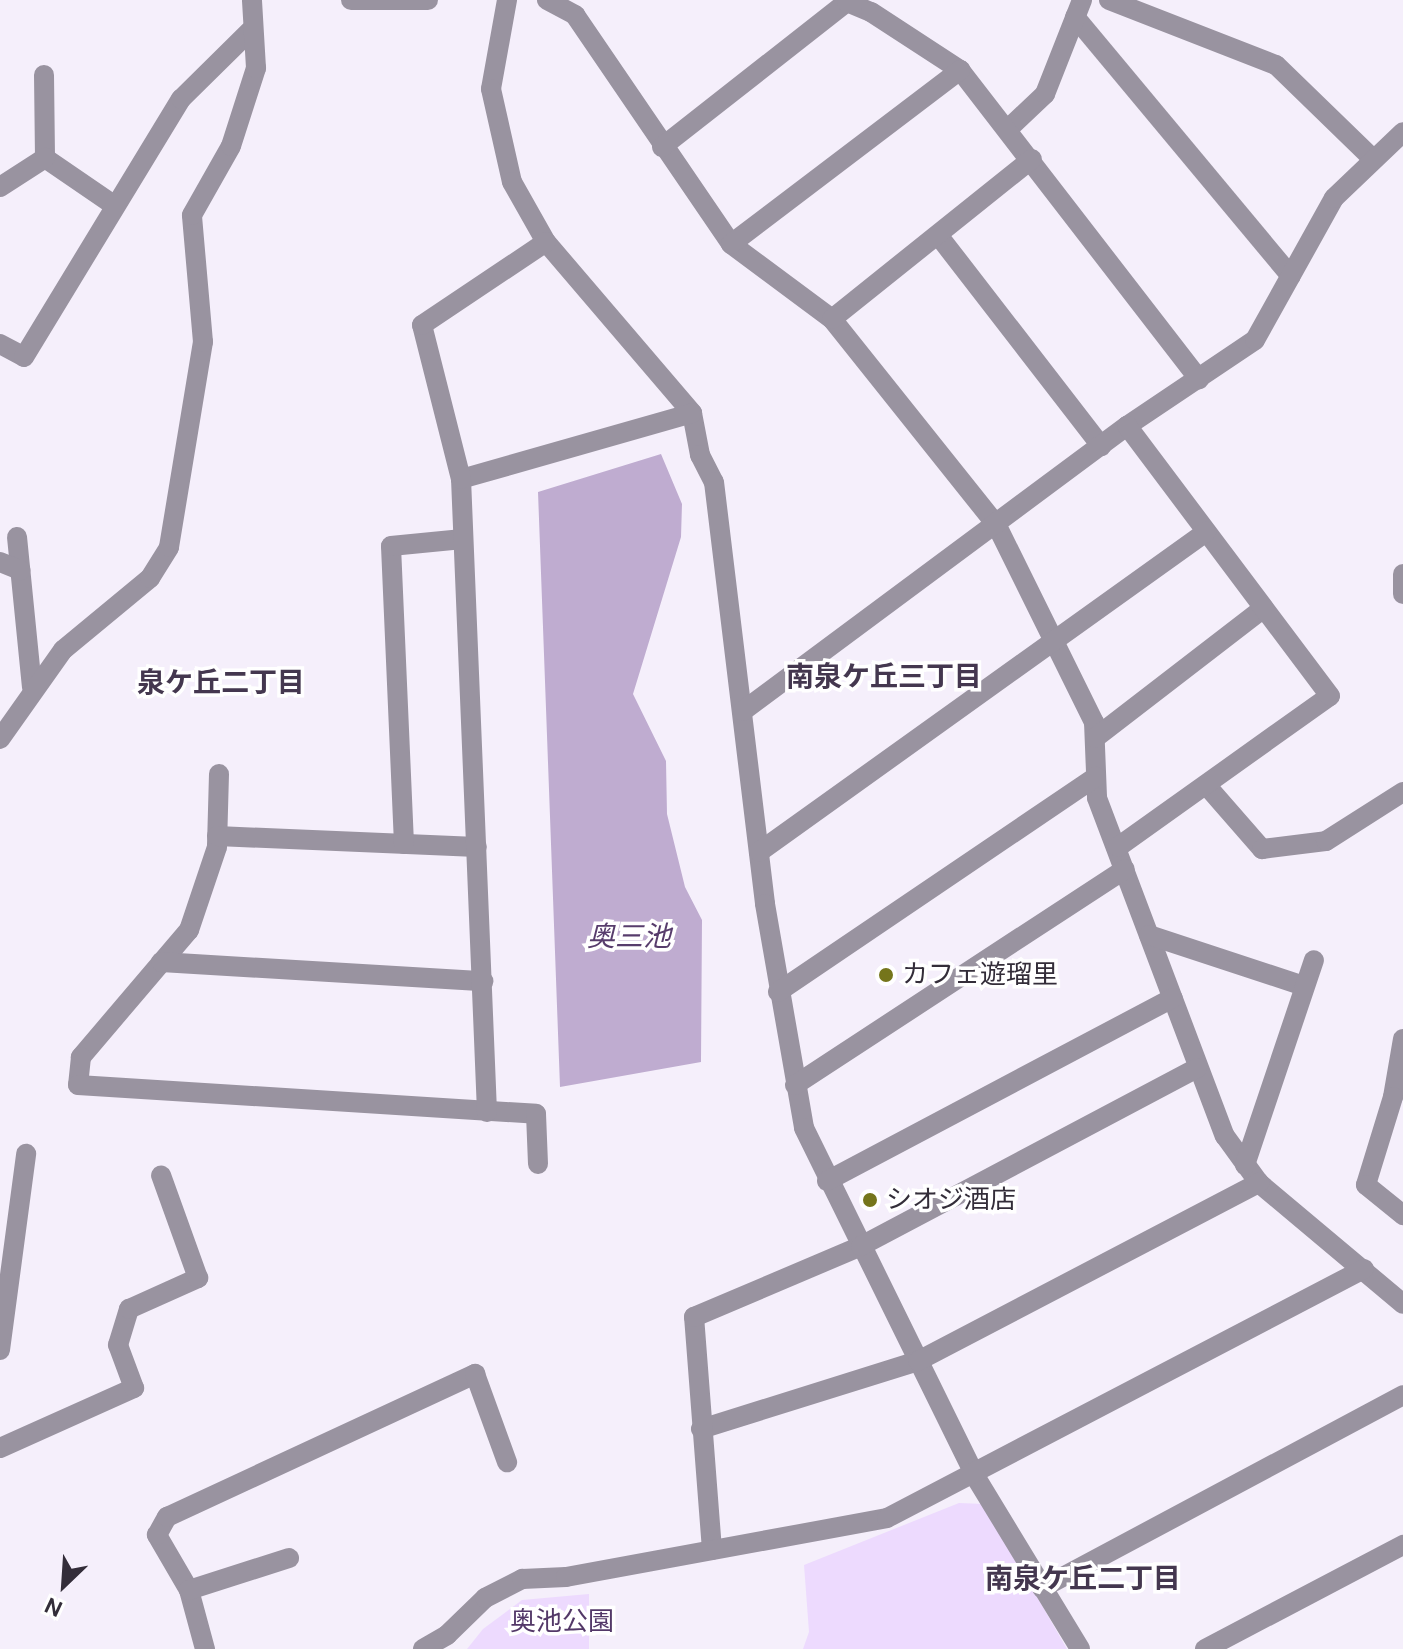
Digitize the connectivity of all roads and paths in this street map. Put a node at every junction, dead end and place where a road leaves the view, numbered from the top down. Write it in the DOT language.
graph roads {
  1 [pos="252,0"];
  2 [pos="351,0"];
  3 [pos="428,0"];
  4 [pos="507,0"];
  5 [pos="547,0"];
  6 [pos="1109,0"];
  7 [pos="847,1"];
  8 [pos="1079,9"];
  9 [pos="250,31"];
  10 [pos="960,70"];
  11 [pos="44,75"];
  12 [pos="1008,129"];
  13 [pos="1403,132"];
  14 [pos="662,147"];
  15 [pos="45,158"];
  16 [pos="1032,159"];
  17 [pos="1373,159"];
  18 [pos="0,187"];
  19 [pos="115,206"];
  20 [pos="938,235"];
  21 [pos="546,242"];
  22 [pos="731,244"];
  23 [pos="1291,276"];
  24 [pos="832,319"];
  25 [pos="0,344"];
  26 [pos="1199,379"];
  27 [pos="692,413"];
  28 [pos="1127,426"];
  29 [pos="1101,446"];
  30 [pos="461,479"];
  31 [pos="997,526"];
  32 [pos="1206,532"];
  33 [pos="17,537"];
  34 [pos="463,539"];
  35 [pos="0,562"];
  36 [pos="20,570"];
  37 [pos="1403,574"];
  38 [pos="1403,594"];
  39 [pos="1264,608"];
  40 [pos="1057,645"];
  41 [pos="32,687"];
  42 [pos="743,711"];
  43 [pos="1095,738"];
  44 [pos="0,739"];
  45 [pos="219,774"];
  46 [pos="1096,777"];
  47 [pos="1207,786"];
  48 [pos="1403,792"];
  49 [pos="217,836"];
  50 [pos="404,844"];
  51 [pos="477,847"];
  52 [pos="1118,847"];
  53 [pos="759,852"];
  54 [pos="1125,869"];
  55 [pos="1149,935"];
  56 [pos="1314,960"];
  57 [pos="161,962"];
  58 [pos="483,981"];
  59 [pos="1304,986"];
  60 [pos="778,992"];
  61 [pos="1172,998"];
  62 [pos="1403,1039"];
  63 [pos="1197,1068"];
  64 [pos="795,1085"];
  65 [pos="1398,1098"];
  66 [pos="487,1112"];
  67 [pos="26,1154"];
  68 [pos="538,1164"];
  69 [pos="1245,1165"];
  70 [pos="161,1175"];
  71 [pos="827,1181"];
  72 [pos="1259,1183"];
  73 [pos="1403,1215"];
  74 [pos="861,1246"];
  75 [pos="1364,1269"];
  76 [pos="1403,1304"];
  77 [pos="0,1350"];
  78 [pos="918,1361"];
  79 [pos="1403,1395"];
  80 [pos="701,1429"];
  81 [pos="0,1448"];
  82 [pos="507,1462"];
  83 [pos="975,1476"];
  84 [pos="1403,1545"];
  85 [pos="712,1550"];
  86 [pos="289,1558"];
  87 [pos="1042,1588"];
  88 [pos="189,1590"];
  89 [pos="205,1649"];
  90 [pos="423,1649"];
  91 [pos="1080,1649"];
  92 [pos="1205,1649"];
  1 -- 9 [label="street"];
  2 -- 3 [label="street"];
  4 -- 21 [label="street"];
  5 -- 14 [label="street"];
  6 -- 17 [label="street"];
  7 -- 10 [label="street"];
  7 -- 14 [label="street"];
  8 -- 12 [label="street"];
  8 -- 23 [label="street"];
  9 -- 19 [label="street"];
  9 -- 41 [label="street"];
  10 -- 12 [label="street"];
  10 -- 22 [label="street"];
  11 -- 15 [label="street"];
  12 -- 16 [label="street"];
  13 -- 17 [label="street"];
  14 -- 22 [label="street"];
  15 -- 18 [label="street"];
  15 -- 19 [label="street"];
  16 -- 20 [label="street"];
  16 -- 26 [label="street"];
  17 -- 23 [label="street"];
  19 -- 25 [label="street"];
  20 -- 24 [label="street"];
  20 -- 29 [label="street"];
  21 -- 27 [label="street"];
  21 -- 30 [label="street"];
  22 -- 24 [label="street"];
  23 -- 26 [label="street"];
  24 -- 31 [label="street"];
  26 -- 28 [label="street"];
  27 -- 30 [label="street"];
  27 -- 42 [label="street"];
  28 -- 29 [label="street"];
  28 -- 32 [label="street"];
  29 -- 31 [label="street"];
  30 -- 34 [label="street"];
  31 -- 40 [label="street"];
  31 -- 42 [label="street"];
  32 -- 39 [label="street"];
  32 -- 40 [label="street"];
  33 -- 36 [label="street"];
  34 -- 50 [label="street"];
  34 -- 51 [label="street"];
  35 -- 36 [label="street"];
  36 -- 41 [label="street"];
  37 -- 38 [label="street"];
  39 -- 43 [label="street"];
  39 -- 47 [label="street"];
  40 -- 43 [label="street"];
  40 -- 53 [label="street"];
  41 -- 44 [label="street"];
  42 -- 53 [label="street"];
  43 -- 46 [label="street"];
  45 -- 49 [label="street"];
  46 -- 52 [label="street"];
  46 -- 60 [label="street"];
  47 -- 48 [label="street"];
  47 -- 52 [label="street"];
  49 -- 50 [label="street"];
  49 -- 57 [label="street"];
  50 -- 51 [label="street"];
  51 -- 58 [label="street"];
  52 -- 54 [label="street"];
  53 -- 60 [label="street"];
  54 -- 55 [label="street"];
  54 -- 64 [label="street"];
  55 -- 59 [label="street"];
  55 -- 61 [label="street"];
  56 -- 59 [label="street"];
  57 -- 58 [label="street"];
  57 -- 66 [label="street"];
  58 -- 66 [label="street"];
  59 -- 69 [label="street"];
  60 -- 64 [label="street"];
  61 -- 63 [label="street"];
  61 -- 71 [label="street"];
  62 -- 65 [label="street"];
  63 -- 69 [label="street"];
  63 -- 74 [label="street"];
  64 -- 71 [label="street"];
  65 -- 73 [label="street"];
  66 -- 68 [label="street"];
  67 -- 77 [label="street"];
  69 -- 72 [label="street"];
  70 -- 81 [label="street"];
  71 -- 74 [label="street"];
  72 -- 75 [label="street"];
  72 -- 78 [label="street"];
  74 -- 78 [label="street"];
  74 -- 80 [label="street"];
  75 -- 76 [label="street"];
  75 -- 83 [label="street"];
  78 -- 80 [label="street"];
  78 -- 83 [label="street"];
  79 -- 87 [label="street"];
  80 -- 85 [label="street"];
  82 -- 88 [label="street"];
  83 -- 85 [label="street"];
  83 -- 87 [label="street"];
  84 -- 92 [label="street"];
  85 -- 90 [label="street"];
  86 -- 88 [label="street"];
  87 -- 91 [label="street"];
  88 -- 89 [label="street"];
}
